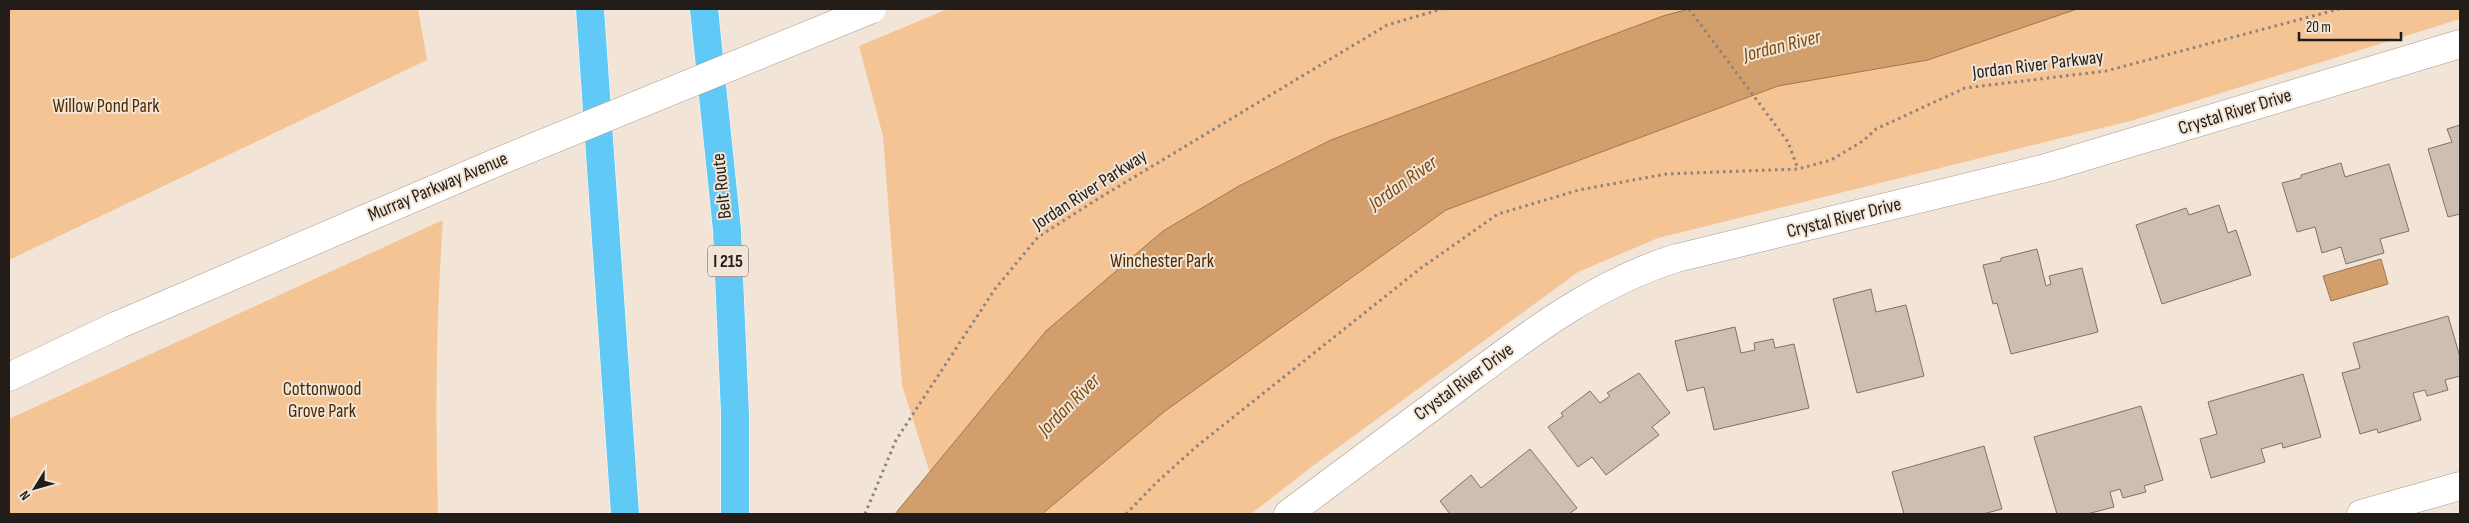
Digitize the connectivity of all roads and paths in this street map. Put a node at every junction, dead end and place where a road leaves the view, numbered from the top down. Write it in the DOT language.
graph roads {
  1 [pos="590,9"];
  2 [pos="704,9"];
  3 [pos="872,9"];
  4 [pos="1442,9"];
  5 [pos="1689,9"];
  6 [pos="2338,9"];
  7 [pos="2460,44"];
  8 [pos="1798,169"];
  9 [pos="9,377"];
  10 [pos="2460,486"];
  11 [pos="624,514"];
  12 [pos="735,514"];
  13 [pos="865,514"];
  14 [pos="1126,514"];
  15 [pos="1288,514"];
  16 [pos="2361,514"];
  1 -- 11 [label="highway"];
  2 -- 12 [label="highway, Belt Route / I 215"];
  3 -- 9 [label="street, Murray Parkway Avenue, bridge"];
  4 -- 13 [label="path, Jordan River Parkway"];
  5 -- 8 [label="path"];
  6 -- 8 [label="path, Jordan River Parkway"];
  7 -- 15 [label="street, Crystal River Drive"];
  8 -- 14 [label="path, Jordan River Parkway"];
  10 -- 16 [label="street"];
}
